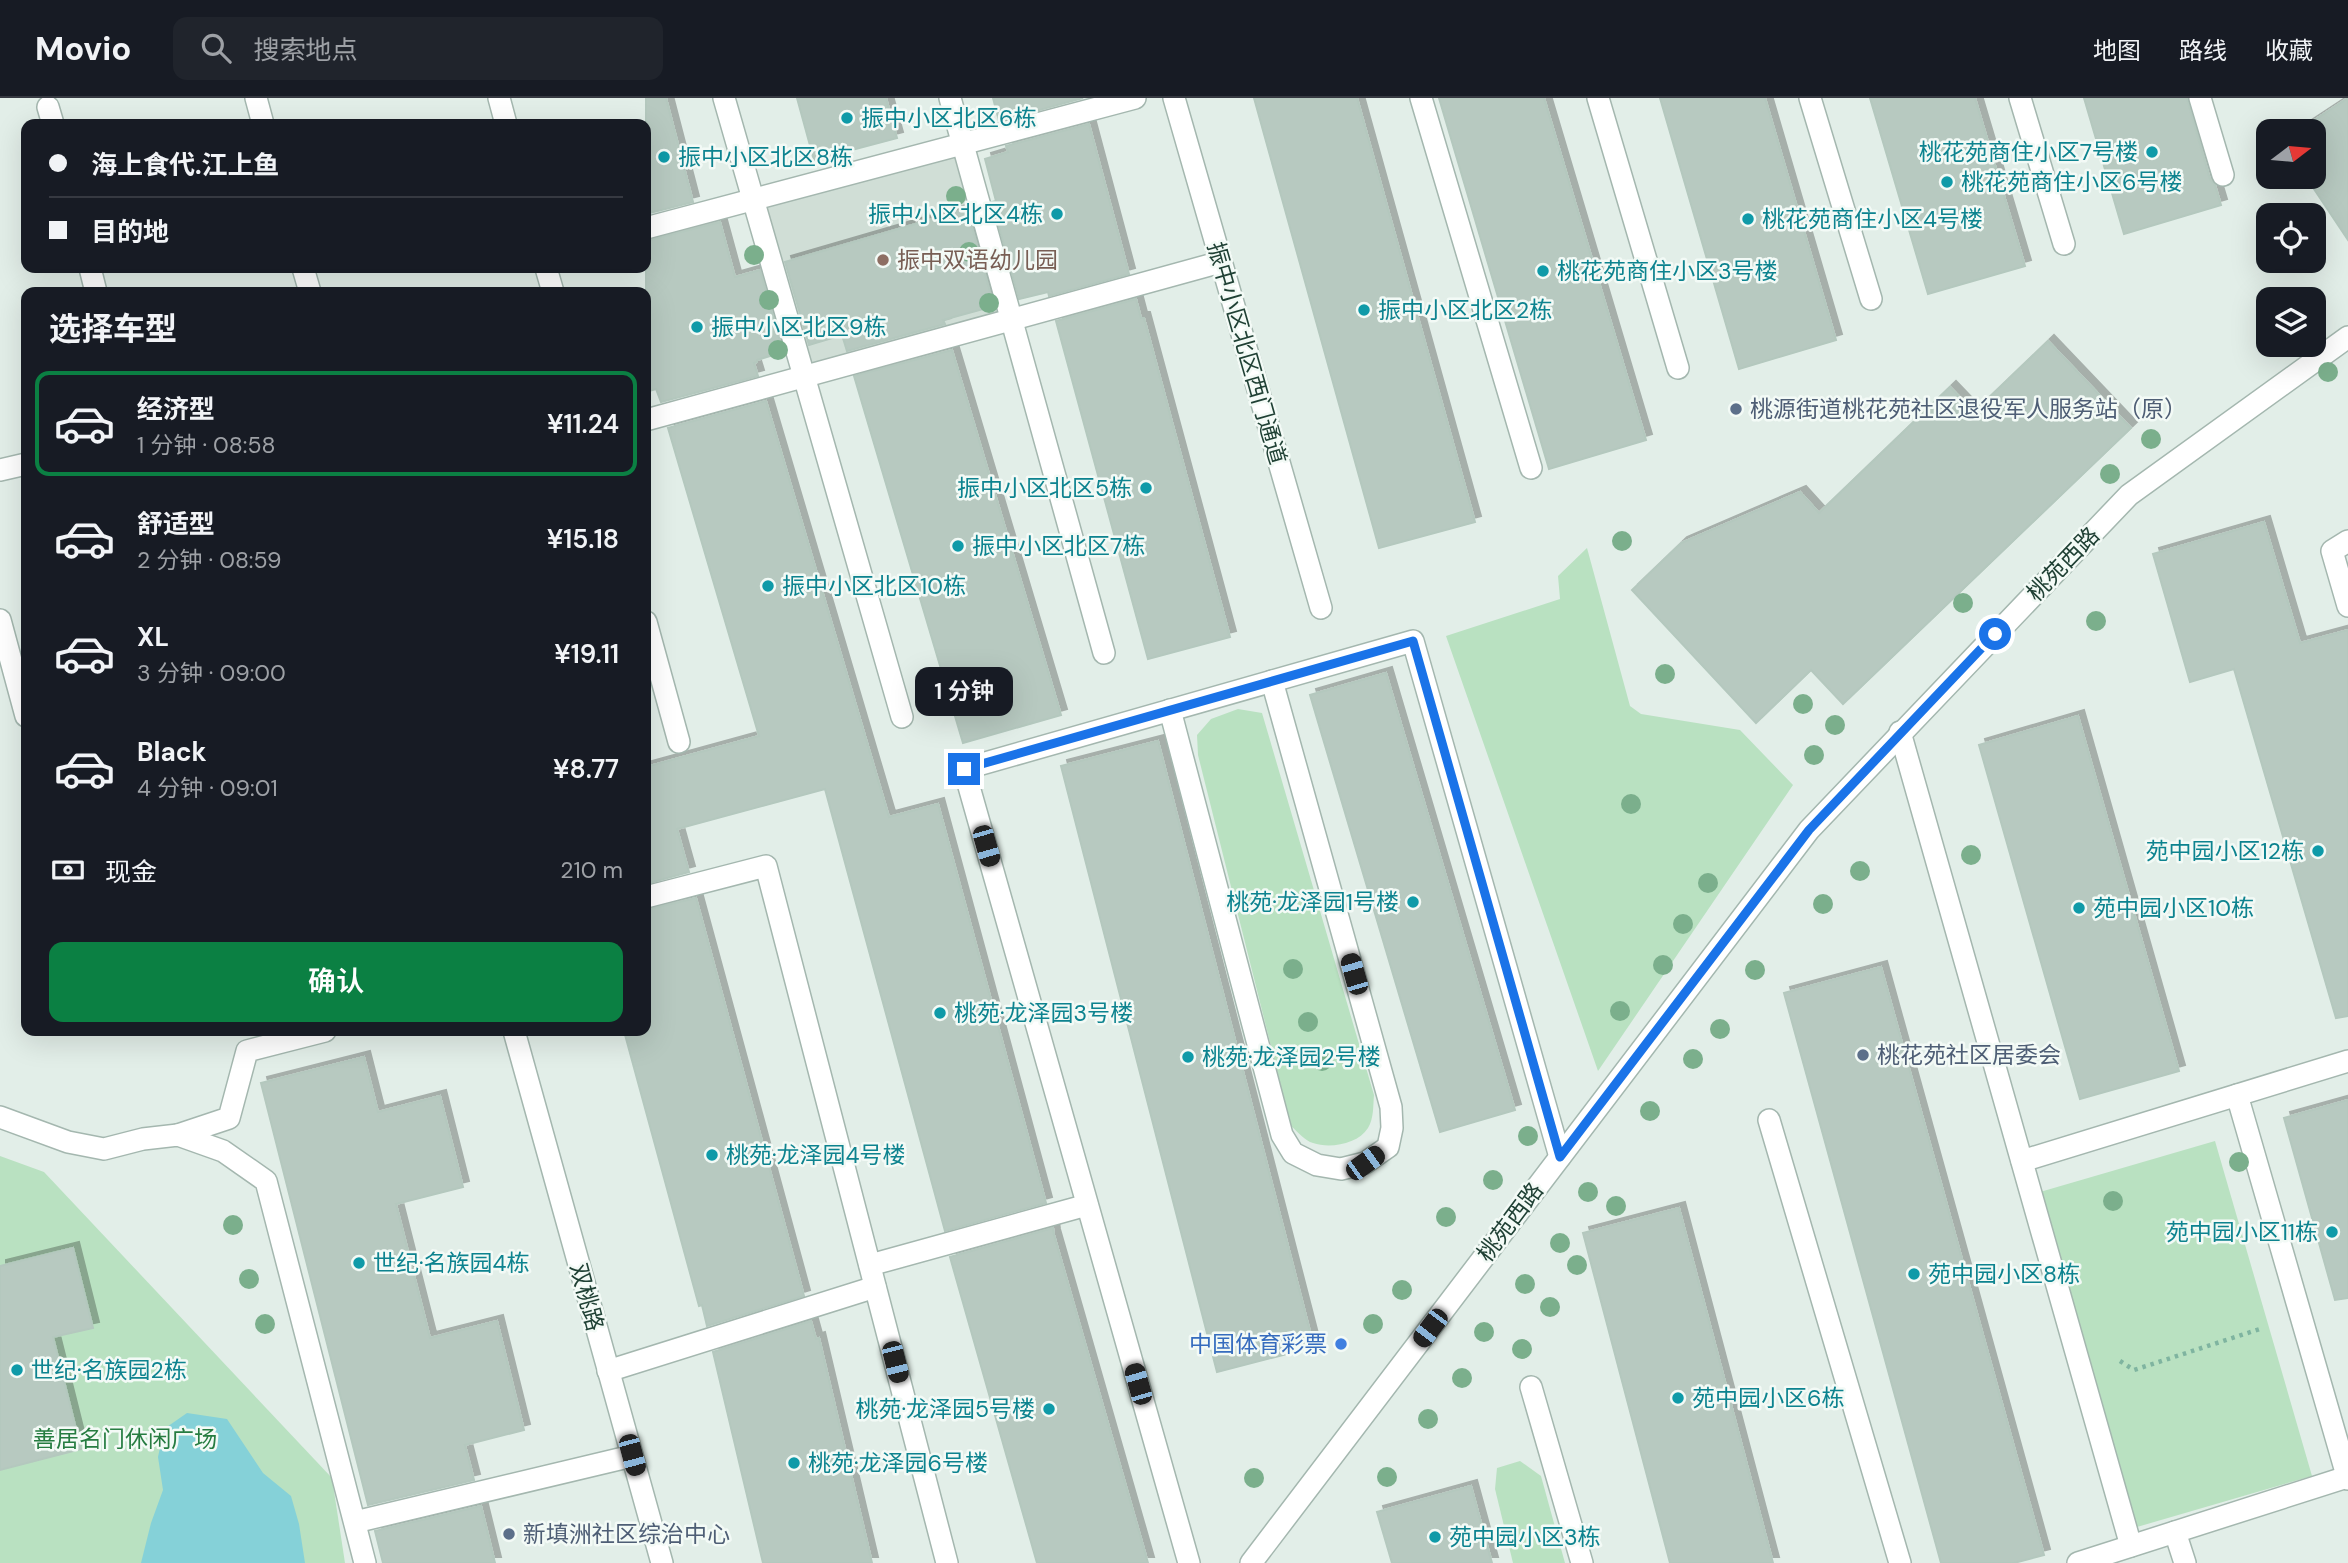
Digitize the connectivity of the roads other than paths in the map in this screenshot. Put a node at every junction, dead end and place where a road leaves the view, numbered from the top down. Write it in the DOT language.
graph roads {
  1 [pos="256,98"];
  2 [pos="499,98"];
  3 [pos="724,98"];
  4 [pos="950,98"];
  5 [pos="1135,98"];
  6 [pos="1174,98"];
  7 [pos="1421,98"];
  8 [pos="1598,98"];
  9 [pos="1810,98"];
  10 [pos="2020,98"];
  11 [pos="2200,98"];
  12 [pos="262,119"];
  13 [pos="505,119"];
  14 [pos="962,143"];
  15 [pos="2223,176"];
  16 [pos="753,199"];
  17 [pos="651,227"];
  18 [pos="2064,244"];
  19 [pos="1221,262"];
  20 [pos="1871,299"];
  21 [pos="1011,320"];
  22 [pos="2348,337"];
  23 [pos="1678,368"];
  24 [pos="804,377"];
  25 [pos="651,420"];
  26 [pos="21,465"];
  27 [pos="1531,468"];
  28 [pos="0,470"];
  29 [pos="2348,541"];
  30 [pos="2348,606"];
  31 [pos="1321,608"];
  32 [pos="0,620"];
  33 [pos="651,640"];
  34 [pos="1104,653"];
  35 [pos="1272,681"];
  36 [pos="21,698"];
  37 [pos="1170,710"];
  38 [pos="902,717"];
  39 [pos="1900,732"];
  40 [pos="680,743"];
  41 [pos="651,896"];
  42 [pos="306,1036"];
  43 [pos="515,1036"];
  44 [pos="2348,1061"];
  45 [pos="2237,1095"];
  46 [pos="0,1117"];
  47 [pos="1769,1121"];
  48 [pos="178,1135"];
  49 [pos="1560,1157"];
  50 [pos="2022,1161"];
  51 [pos="1087,1205"];
  52 [pos="870,1265"];
  53 [pos="875,1287"];
  54 [pos="608,1371"];
  55 [pos="1531,1387"];
  56 [pos="632,1455"];
  57 [pos="2348,1478"];
  58 [pos="355,1522"];
  59 [pos="2175,1532"];
  60 [pos="2132,1546"];
  61 [pos="365,1563"];
  62 [pos="662,1563"];
  63 [pos="947,1563"];
  64 [pos="1189,1563"];
  65 [pos="1251,1563"];
  66 [pos="1582,1563"];
  67 [pos="1900,1563"];
  68 [pos="2078,1563"];
  69 [pos="2185,1563"];
  1 -- 12 [label="street"];
  2 -- 13 [label="street"];
  3 -- 16 [label="street"];
  4 -- 14 [label="street"];
  5 -- 14 [label="street"];
  6 -- 19 [label="street, 振中小区北区西门通道"];
  7 -- 27 [label="street"];
  8 -- 23 [label="street"];
  9 -- 20 [label="street"];
  10 -- 18 [label="street"];
  11 -- 15 [label="street"];
  14 -- 16 [label="street"];
  14 -- 21 [label="street"];
  16 -- 17 [label="street"];
  16 -- 24 [label="street"];
  19 -- 21 [label="street"];
  19 -- 31 [label="street, 振中小区北区西门通道"];
  21 -- 24 [label="street"];
  21 -- 34 [label="street"];
  22 -- 39 [label="street, 桃苑西路"];
  24 -- 25 [label="street"];
  24 -- 38 [label="street"];
  26 -- 28 [label="street"];
  29 -- 30 [label="street"];
  32 -- 36 [label="street"];
  33 -- 40 [label="street"];
  35 -- 37 [label="street"];
  35 -- 37 [label="street"];
  35 -- 49 [label="street"];
  37 -- 51 [label="street"];
  39 -- 49 [label="street, 桃苑西路"];
  39 -- 50 [label="street"];
  41 -- 52 [label="street"];
  42 -- 48 [label="street"];
  43 -- 54 [label="street, 双桃路"];
  44 -- 45 [label="street"];
  45 -- 50 [label="street"];
  45 -- 57 [label="street"];
  46 -- 48 [label="street"];
  47 -- 67 [label="street"];
  48 -- 58 [label="street"];
  49 -- 65 [label="street, 桃苑西路"];
  50 -- 60 [label="street"];
  51 -- 52 [label="street"];
  51 -- 64 [label="street"];
  52 -- 53 [label="street"];
  53 -- 54 [label="street"];
  53 -- 63 [label="street"];
  54 -- 56 [label="street, 双桃路"];
  55 -- 66 [label="street"];
  56 -- 58 [label="street"];
  56 -- 62 [label="street, 双桃路"];
  57 -- 59 [label="street"];
  58 -- 61 [label="street"];
  59 -- 60 [label="street"];
  59 -- 69 [label="street"];
  60 -- 68 [label="street"];
}
